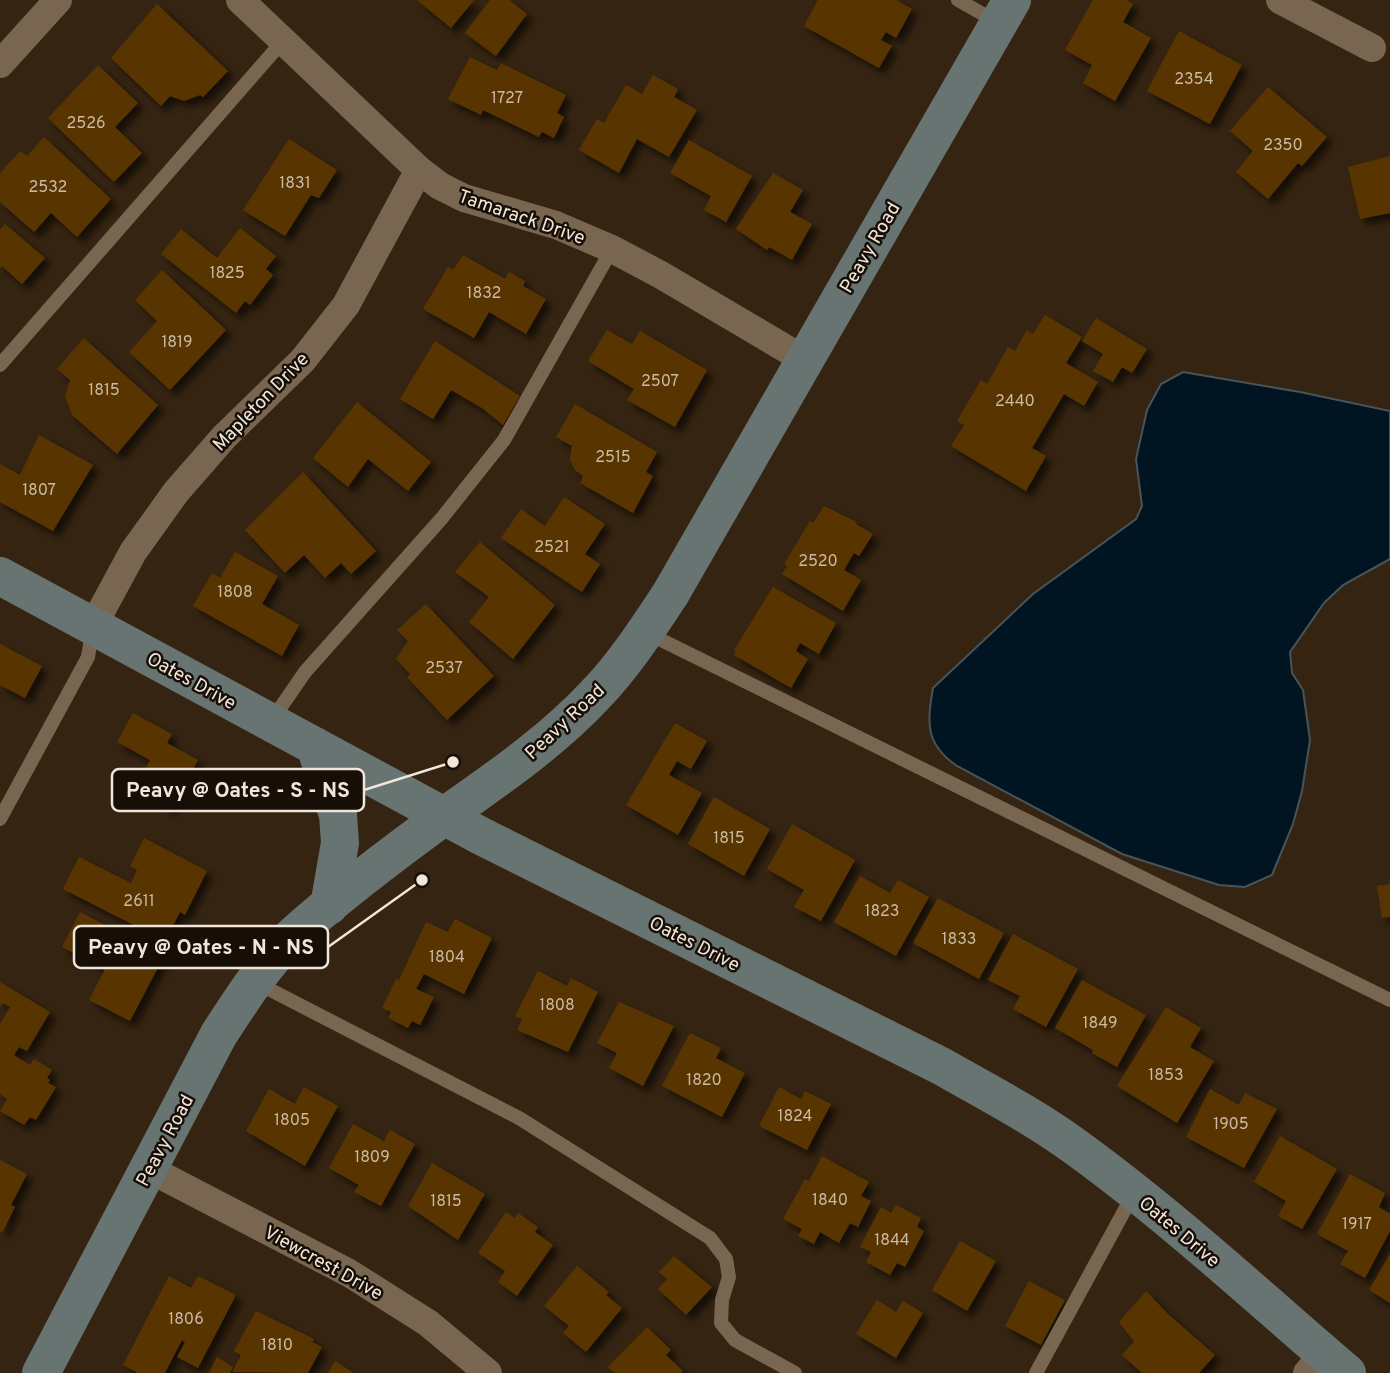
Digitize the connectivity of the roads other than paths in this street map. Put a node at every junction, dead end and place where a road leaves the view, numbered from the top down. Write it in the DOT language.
graph roads {
  1 [pos="58,0"];
  2 [pos="240,0"];
  3 [pos="958,0"];
  4 [pos="1280,0"];
  5 [pos="1005,11"];
  6 [pos="283,41"];
  7 [pos="1372,48"];
  8 [pos="0,64"];
  9 [pos="419,170"];
  10 [pos="612,249"];
  11 [pos="804,360"];
  12 [pos="0,365"];
  13 [pos="0,576"];
  14 [pos="93,626"];
  15 [pos="645,632"];
  16 [pos="270,723"];
  17 [pos="315,746"];
  18 [pos="444,816"];
  19 [pos="0,820"];
  20 [pos="329,906"];
  21 [pos="254,981"];
  22 [pos="1390,1000"];
  23 [pos="149,1169"];
  24 [pos="1135,1193"];
  25 [pos="1326,1366"];
  26 [pos="49,1367"];
  27 [pos="488,1373"];
  28 [pos="795,1373"];
  29 [pos="1037,1373"];
  1 -- 8 [label="street"];
  2 -- 6 [label="street, Tamarack Drive"];
  3 -- 5 [label="lane"];
  4 -- 7 [label="street"];
  5 -- 11 [label="street, Peavy Road"];
  6 -- 9 [label="street, Tamarack Drive"];
  6 -- 12 [label="lane"];
  9 -- 10 [label="street, Tamarack Drive"];
  9 -- 14 [label="street, Mapleton Drive"];
  10 -- 11 [label="street, Tamarack Drive"];
  10 -- 16 [label="lane"];
  11 -- 15 [label="street, Peavy Road"];
  13 -- 14 [label="street, Oates Drive"];
  14 -- 16 [label="street, Oates Drive"];
  14 -- 19 [label="lane"];
  15 -- 18 [label="street, Peavy Road"];
  15 -- 22 [label="lane"];
  16 -- 17 [label="street, Oates Drive"];
  17 -- 18 [label="street, Oates Drive"];
  17 -- 20 [label="street"];
  18 -- 20 [label="street, Peavy Road"];
  18 -- 24 [label="street, Oates Drive"];
  20 -- 21 [label="street, Peavy Road"];
  21 -- 23 [label="street, Peavy Road"];
  21 -- 28 [label="lane"];
  23 -- 26 [label="street, Peavy Road"];
  23 -- 27 [label="street, Viewcrest Drive"];
  24 -- 25 [label="street, Oates Drive"];
  24 -- 29 [label="lane"];
}
